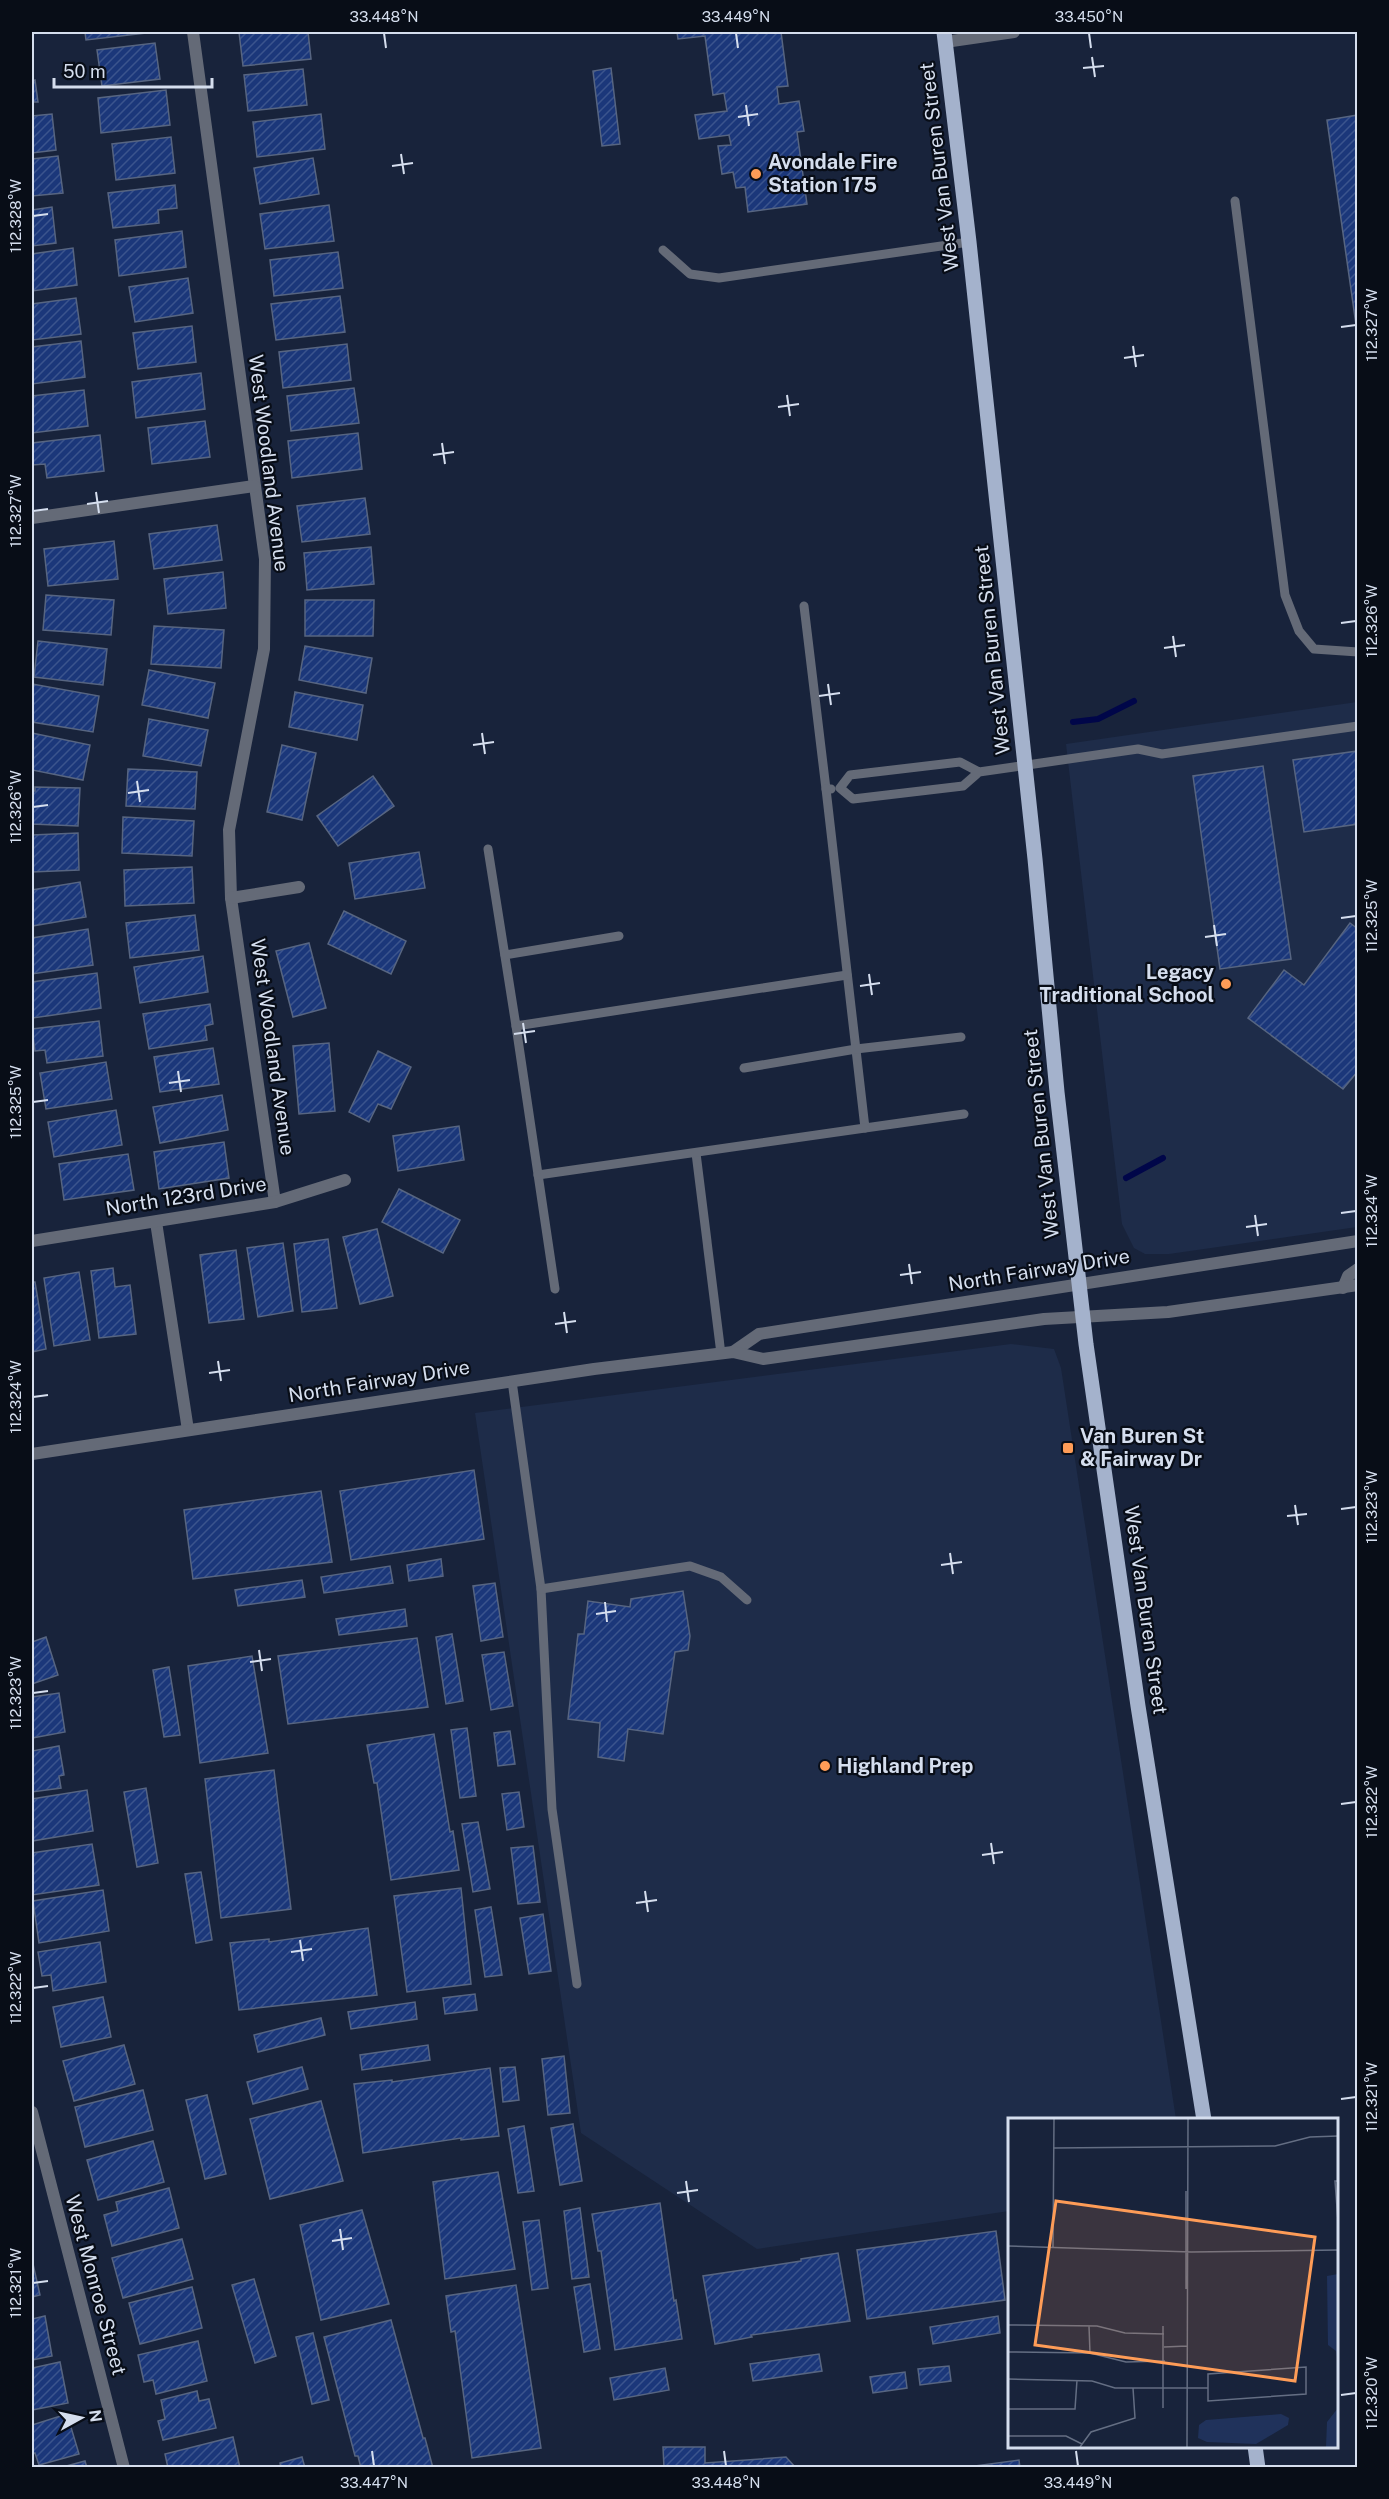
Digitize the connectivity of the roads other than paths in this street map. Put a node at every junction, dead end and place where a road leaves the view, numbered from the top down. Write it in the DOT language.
graph roads {
  1 [pos="193,32"];
  2 [pos="1014,32"];
  3 [pos="944,37"];
  4 [pos="1236,201"];
  5 [pos="969,242"];
  6 [pos="663,250"];
  7 [pos="254,486"];
  8 [pos="32,518"];
  9 [pos="804,606"];
  10 [pos="1358,652"];
  11 [pos="1358,726"];
  12 [pos="1025,766"];
  13 [pos="979,772"];
  14 [pos="840,788"];
  15 [pos="826,789"];
  16 [pos="488,849"];
  17 [pos="299,887"];
  18 [pos="231,898"];
  19 [pos="619,936"];
  20 [pos="505,955"];
  21 [pos="847,975"];
  22 [pos="516,1026"];
  23 [pos="961,1036"];
  24 [pos="856,1049"];
  25 [pos="744,1068"];
  26 [pos="964,1114"];
  27 [pos="865,1128"];
  28 [pos="696,1154"];
  29 [pos="538,1175"];
  30 [pos="345,1180"];
  31 [pos="275,1202"];
  32 [pos="156,1222"];
  33 [pos="1358,1240"];
  34 [pos="32,1241"];
  35 [pos="1358,1269"];
  36 [pos="1358,1285"];
  37 [pos="1079,1286"];
  38 [pos="1343,1288"];
  39 [pos="555,1289"];
  40 [pos="1083,1317"];
  41 [pos="727,1353"];
  42 [pos="512,1381"];
  43 [pos="188,1430"];
  44 [pos="32,1454"];
  45 [pos="541,1589"];
  46 [pos="747,1600"];
  47 [pos="577,1984"];
  48 [pos="32,2112"];
  49 [pos="1204,2118"];
  50 [pos="1255,2448"];
  51 [pos="124,2468"];
  52 [pos="1258,2468"];
  1 -- 7 [label="street, West Woodland Avenue"];
  2 -- 3 [label="street"];
  3 -- 5 [label="main road, West Van Buren Street"];
  4 -- 10 [label="lane"];
  5 -- 6 [label="lane"];
  5 -- 12 [label="main road, West Van Buren Street"];
  7 -- 8 [label="street"];
  7 -- 18 [label="street, West Woodland Avenue"];
  9 -- 15 [label="lane"];
  11 -- 12 [label="lane"];
  12 -- 13 [label="lane"];
  12 -- 37 [label="main road, West Van Buren Street"];
  13 -- 14 [label="lane"];
  13 -- 14 [label="lane"];
  14 -- 15 [label="lane"];
  15 -- 21 [label="lane"];
  16 -- 20 [label="lane"];
  17 -- 18 [label="street"];
  18 -- 31 [label="street, West Woodland Avenue"];
  19 -- 20 [label="lane"];
  20 -- 22 [label="lane"];
  21 -- 22 [label="lane"];
  21 -- 24 [label="lane"];
  22 -- 29 [label="lane"];
  23 -- 24 [label="lane"];
  24 -- 25 [label="lane"];
  24 -- 27 [label="lane"];
  26 -- 27 [label="lane"];
  27 -- 28 [label="lane"];
  28 -- 29 [label="lane"];
  28 -- 41 [label="lane"];
  29 -- 39 [label="lane"];
  30 -- 31 [label="street, North 123rd Drive"];
  31 -- 32 [label="street, North 123rd Drive"];
  32 -- 34 [label="street, North 123rd Drive"];
  32 -- 43 [label="street"];
  33 -- 37 [label="street, North Fairway Drive"];
  35 -- 38 [label="street"];
  36 -- 38 [label="street, North Fairway Drive"];
  37 -- 40 [label="main road, West Van Buren Street"];
  37 -- 41 [label="street, North Fairway Drive"];
  38 -- 40 [label="street, North Fairway Drive"];
  40 -- 41 [label="street, North Fairway Drive"];
  40 -- 49 [label="main road, West Van Buren Street"];
  41 -- 42 [label="street, North Fairway Drive"];
  42 -- 43 [label="street, North Fairway Drive"];
  42 -- 45 [label="lane"];
  43 -- 44 [label="street, North Fairway Drive"];
  45 -- 46 [label="lane"];
  45 -- 47 [label="lane"];
  48 -- 51 [label="street, West Monroe Street"];
  50 -- 52 [label="main road"];
}
